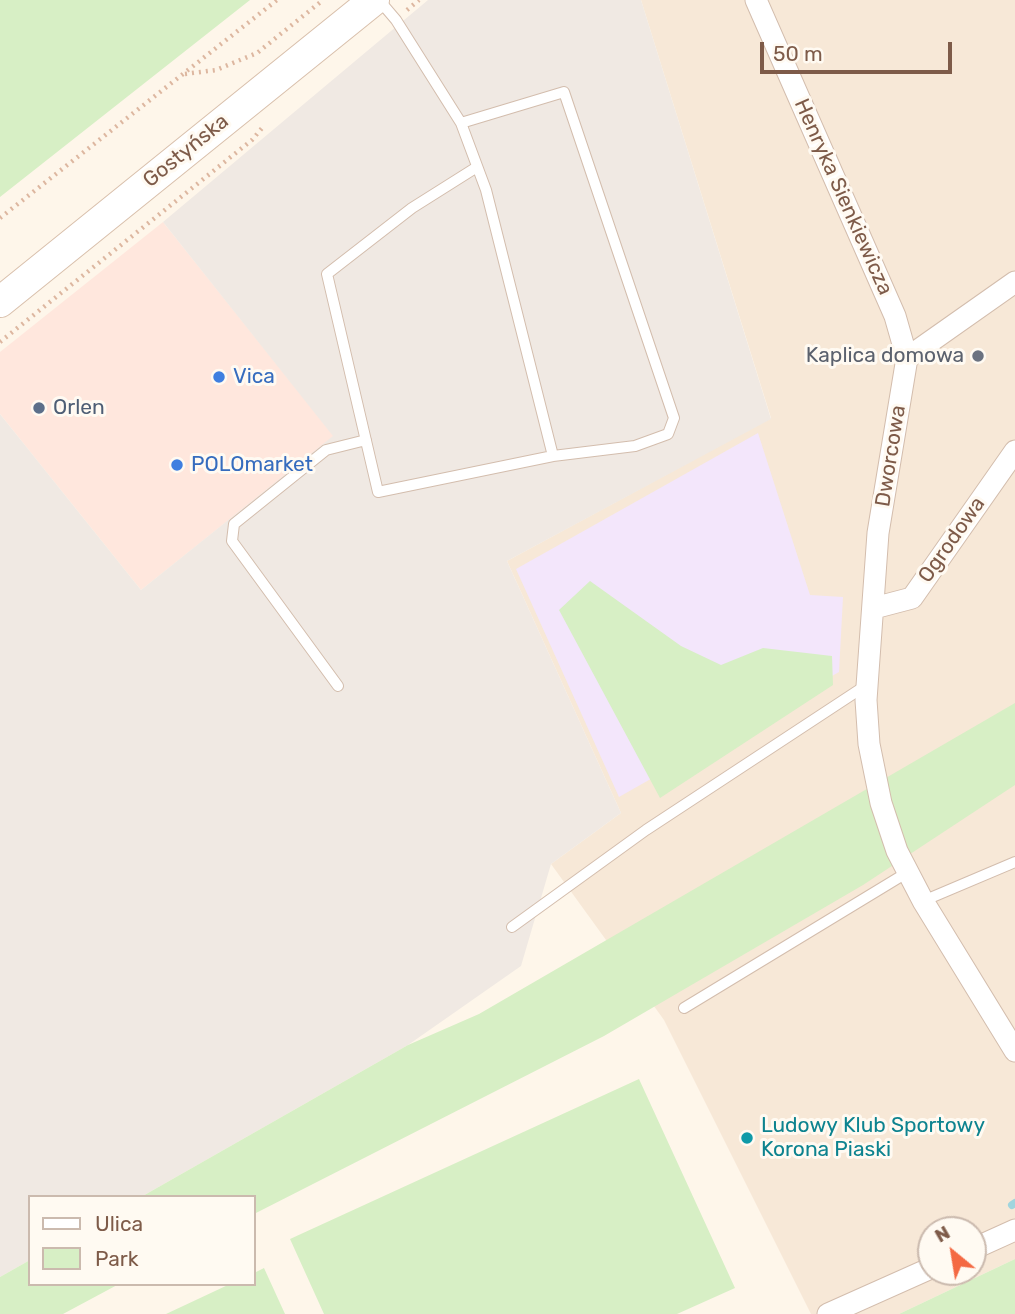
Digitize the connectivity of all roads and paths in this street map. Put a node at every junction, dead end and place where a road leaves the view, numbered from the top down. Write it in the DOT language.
graph roads {
  1 [pos="277,0"];
  2 [pos="323,0"];
  3 [pos="374,0"];
  4 [pos="379,0"];
  5 [pos="756,0"];
  6 [pos="182,75"];
  7 [pos="461,123"];
  8 [pos="477,167"];
  9 [pos="0,218"];
  10 [pos="1015,282"];
  11 [pos="0,302"];
  12 [pos="907,358"];
  13 [pos="366,440"];
  14 [pos="1015,451"];
  15 [pos="552,456"];
  16 [pos="874,608"];
  17 [pos="867,685"];
  18 [pos="338,686"];
  19 [pos="1015,862"];
  20 [pos="908,872"];
  21 [pos="923,901"];
  22 [pos="512,927"];
  23 [pos="684,1008"];
  24 [pos="1015,1051"];
  25 [pos="1015,1230"];
  26 [pos="987,1243"];
  27 [pos="917,1274"];
  28 [pos="828,1314"];
  1 -- 6 [label="path"];
  2 -- 6 [label="path"];
  3 -- 11 [label="street, Gostyńska"];
  4 -- 7 [label="lane"];
  5 -- 12 [label="street, Henryka Sienkiewicza"];
  6 -- 9 [label="path"];
  7 -- 8 [label="lane"];
  7 -- 15 [label="lane"];
  8 -- 13 [label="lane"];
  8 -- 15 [label="lane"];
  10 -- 12 [label="street"];
  12 -- 16 [label="street, Dworcowa"];
  13 -- 15 [label="lane"];
  13 -- 18 [label="lane"];
  14 -- 16 [label="street, Ogrodowa"];
  16 -- 17 [label="street, Dworcowa"];
  17 -- 20 [label="street, Dworcowa"];
  17 -- 22 [label="lane"];
  19 -- 21 [label="lane"];
  20 -- 21 [label="street, Dworcowa"];
  20 -- 23 [label="lane"];
  21 -- 24 [label="street, Dworcowa"];
  25 -- 26 [label="street"];
  27 -- 28 [label="street"];
}
